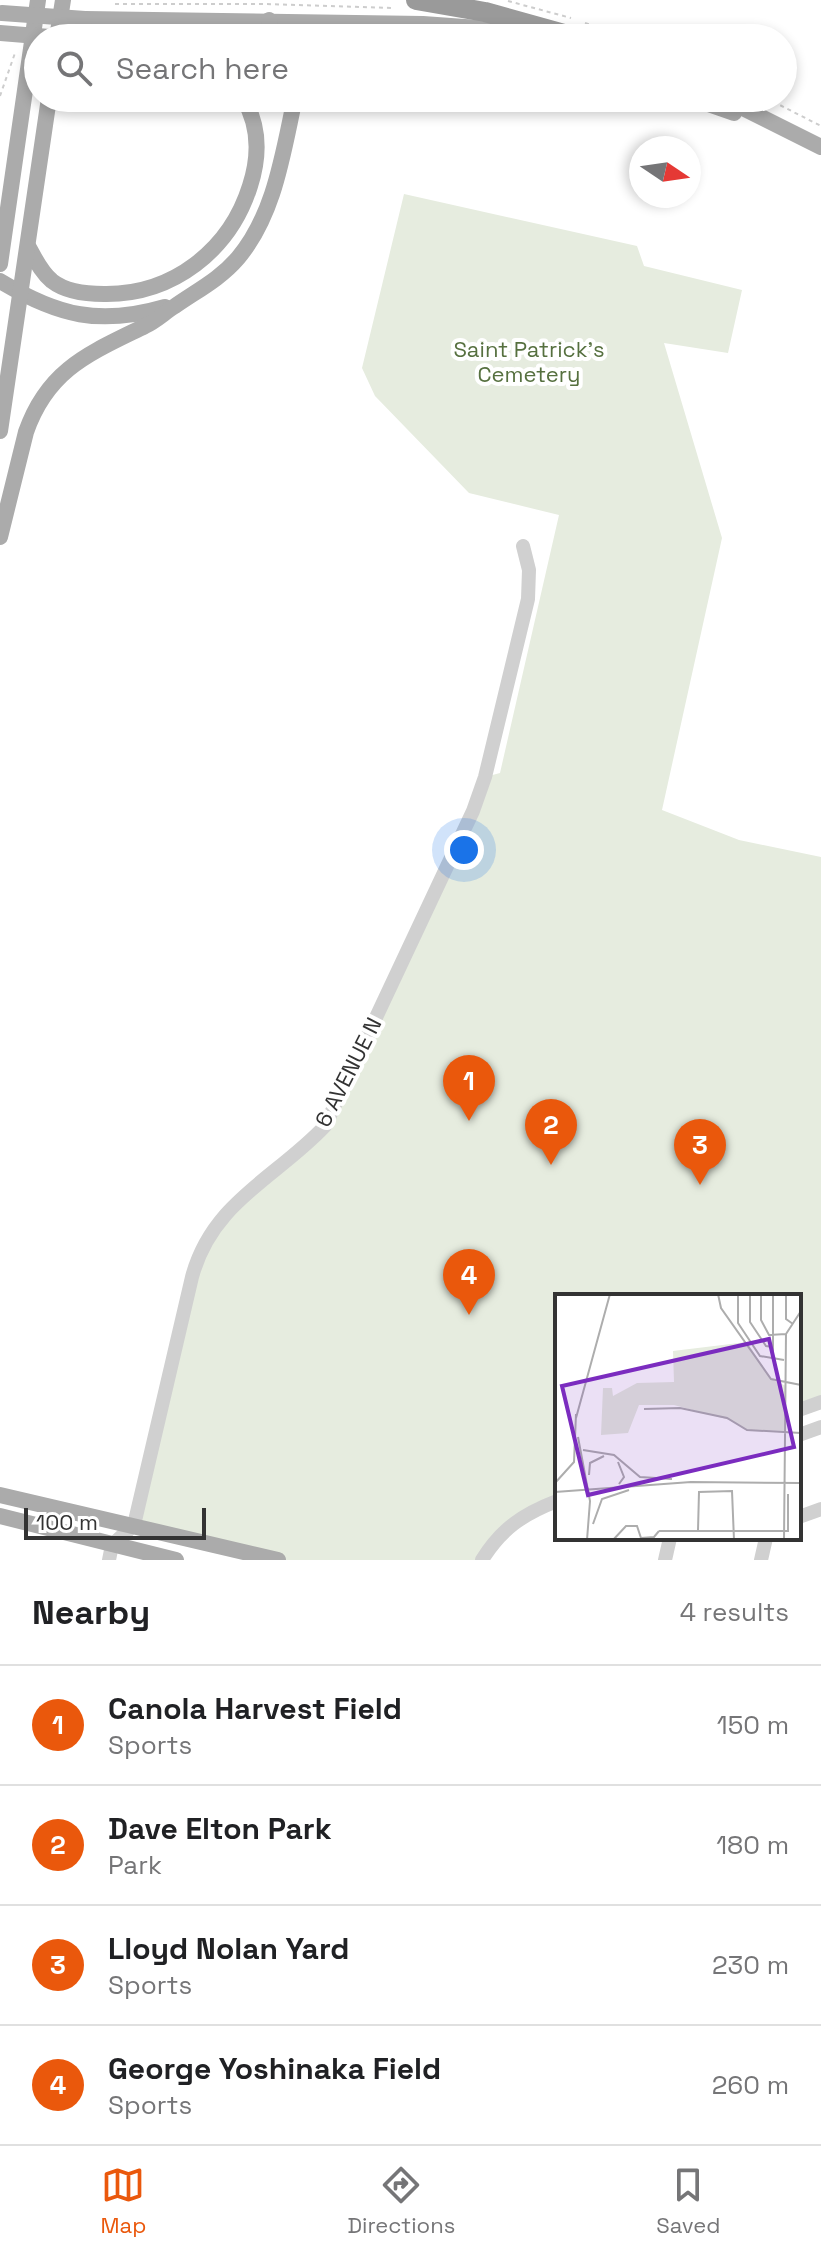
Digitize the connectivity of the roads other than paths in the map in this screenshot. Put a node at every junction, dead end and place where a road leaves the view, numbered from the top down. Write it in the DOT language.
graph roads {
  1 [pos="38,0"];
  2 [pos="63,0"];
  3 [pos="419,0"];
  4 [pos="1,13"];
  5 [pos="269,20"];
  6 [pos="35,24"];
  7 [pos="61,24"];
  8 [pos="270,24"];
  9 [pos="379,24"];
  10 [pos="528,24"];
  11 [pos="0,33"];
  12 [pos="24,35"];
  13 [pos="24,97"];
  14 [pos="47,112"];
  15 [pos="250,112"];
  16 [pos="284,112"];
  17 [pos="292,112"];
  18 [pos="731,112"];
  19 [pos="751,112"];
  20 [pos="792,133"];
  21 [pos="285,143"];
  22 [pos="821,147"];
  23 [pos="28,246"];
  24 [pos="0,264"];
  25 [pos="0,281"];
  26 [pos="21,294"];
  27 [pos="178,303"];
  28 [pos="0,431"];
  29 [pos="0,537"];
  30 [pos="523,546"];
  31 [pos="821,1402"];
  32 [pos="801,1409"];
  33 [pos="821,1427"];
  34 [pos="801,1434"];
  35 [pos="0,1495"];
  36 [pos="555,1502"];
  37 [pos="821,1509"];
  38 [pos="0,1516"];
  39 [pos="801,1516"];
  40 [pos="134,1525"];
  41 [pos="766,1540"];
  42 [pos="110,1553"];
  43 [pos="176,1560"];
  44 [pos="278,1560"];
  45 [pos="482,1560"];
  46 [pos="761,1560"];
  1 -- 6 [label="main road"];
  2 -- 7 [label="main road"];
  3 -- 10 [label="highway"];
  4 -- 5 [label="main road, bridge"];
  5 -- 8 [label="main road"];
  5 -- 9 [label="main road"];
  11 -- 12 [label="main road, bridge"];
  13 -- 24 [label="main road"];
  14 -- 23 [label="main road"];
  15 -- 23 [label="main road"];
  16 -- 21 [label="main road"];
  17 -- 21 [label="main road"];
  18 -- 20 [label="main road"];
  19 -- 20 [label="main road"];
  20 -- 22 [label="main road"];
  21 -- 27 [label="main road"];
  23 -- 26 [label="main road"];
  25 -- 26 [label="main road"];
  26 -- 27 [label="main road"];
  26 -- 28 [label="main road"];
  27 -- 29 [label="main road"];
  30 -- 40 [label="street, 6 AVENUE N"];
  31 -- 32 [label="street"];
  33 -- 34 [label="street"];
  35 -- 40 [label="main road"];
  36 -- 45 [label="street"];
  37 -- 39 [label="street"];
  38 -- 42 [label="main road"];
  40 -- 42 [label="street"];
  40 -- 44 [label="main road"];
  41 -- 46 [label="street"];
  42 -- 43 [label="main road"];
}
